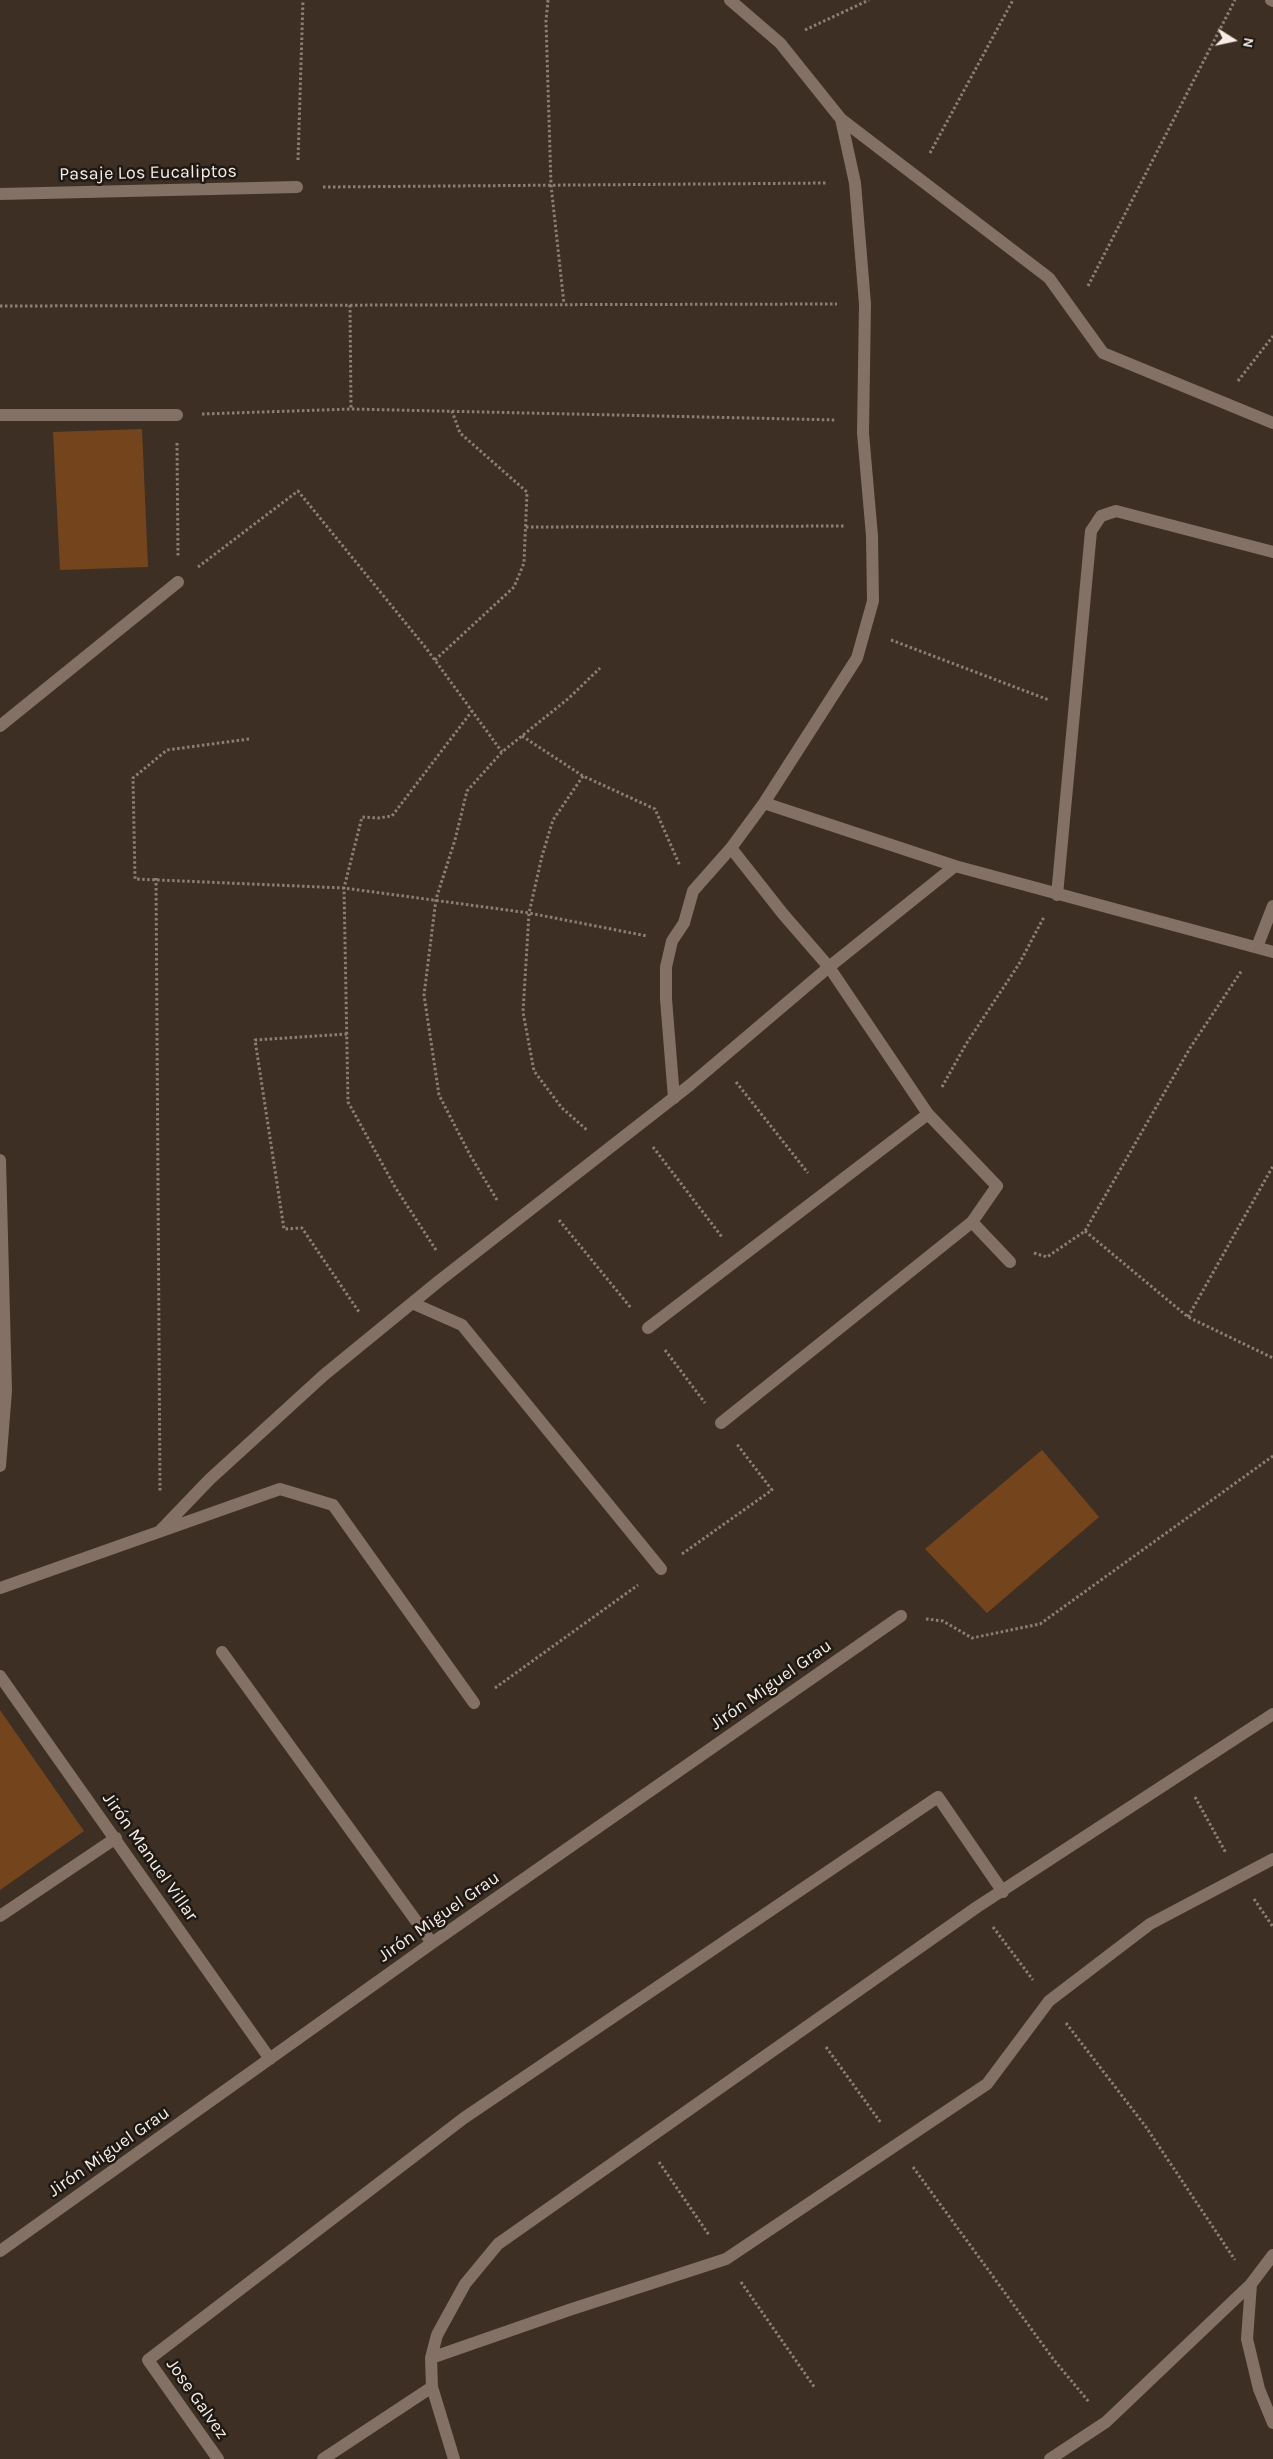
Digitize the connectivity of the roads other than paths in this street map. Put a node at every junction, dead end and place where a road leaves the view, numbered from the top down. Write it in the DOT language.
graph roads {
  1 [pos="730,0"];
  2 [pos="841,119"];
  3 [pos="297,187"];
  4 [pos="0,194"];
  5 [pos="0,415"];
  6 [pos="177,415"];
  7 [pos="1273,423"];
  8 [pos="1273,552"];
  9 [pos="178,582"];
  10 [pos="0,726"];
  11 [pos="764,803"];
  12 [pos="731,848"];
  13 [pos="956,866"];
  14 [pos="1057,895"];
  15 [pos="1273,906"];
  16 [pos="1258,947"];
  17 [pos="1273,952"];
  18 [pos="829,967"];
  19 [pos="674,1098"];
  20 [pos="928,1114"];
  21 [pos="0,1160"];
  22 [pos="972,1222"];
  23 [pos="1010,1262"];
  24 [pos="412,1303"];
  25 [pos="3,1327"];
  26 [pos="648,1328"];
  27 [pos="0,1341"];
  28 [pos="721,1423"];
  29 [pos="0,1466"];
  30 [pos="160,1532"];
  31 [pos="661,1569"];
  32 [pos="0,1588"];
  33 [pos="901,1616"];
  34 [pos="222,1652"];
  35 [pos="0,1676"];
  36 [pos="474,1703"];
  37 [pos="1273,1714"];
  38 [pos="116,1838"];
  39 [pos="1273,1859"];
  40 [pos="1003,1892"];
  41 [pos="0,1916"];
  42 [pos="432,1943"];
  43 [pos="270,2059"];
  44 [pos="0,2250"];
  45 [pos="1273,2255"];
  46 [pos="1251,2284"];
  47 [pos="431,2358"];
  48 [pos="432,2387"];
  49 [pos="1273,2423"];
  50 [pos="218,2459"];
  51 [pos="323,2459"];
  52 [pos="454,2459"];
  53 [pos="1050,2459"];
  1 -- 2 [label="street"];
  2 -- 7 [label="street"];
  2 -- 11 [label="street"];
  3 -- 4 [label="street, Pasaje Los Eucaliptos"];
  5 -- 6 [label="street"];
  8 -- 14 [label="street"];
  9 -- 10 [label="street"];
  11 -- 12 [label="street"];
  11 -- 13 [label="street"];
  12 -- 18 [label="street"];
  12 -- 19 [label="street"];
  13 -- 14 [label="street"];
  13 -- 18 [label="street"];
  14 -- 16 [label="street"];
  15 -- 16 [label="street"];
  16 -- 17 [label="street"];
  18 -- 19 [label="street"];
  18 -- 20 [label="street"];
  19 -- 24 [label="street"];
  20 -- 22 [label="street"];
  20 -- 26 [label="street"];
  21 -- 25 [label="street"];
  22 -- 23 [label="street"];
  22 -- 28 [label="street"];
  24 -- 30 [label="street"];
  24 -- 31 [label="street"];
  25 -- 27 [label="street"];
  25 -- 29 [label="street"];
  30 -- 32 [label="street"];
  30 -- 36 [label="street"];
  33 -- 42 [label="street, Jirón Miguel Grau"];
  34 -- 42 [label="street"];
  35 -- 38 [label="street, Jirón Manuel Villar"];
  37 -- 40 [label="street"];
  38 -- 41 [label="street"];
  38 -- 43 [label="street, Jirón Manuel Villar"];
  39 -- 47 [label="street"];
  40 -- 47 [label="street"];
  40 -- 50 [label="street, Jose Galvez"];
  42 -- 43 [label="street, Jirón Miguel Grau"];
  43 -- 44 [label="street, Jirón Miguel Grau"];
  45 -- 46 [label="street"];
  46 -- 49 [label="street"];
  46 -- 53 [label="street"];
  47 -- 48 [label="street"];
  48 -- 51 [label="street"];
  48 -- 52 [label="street"];
}
